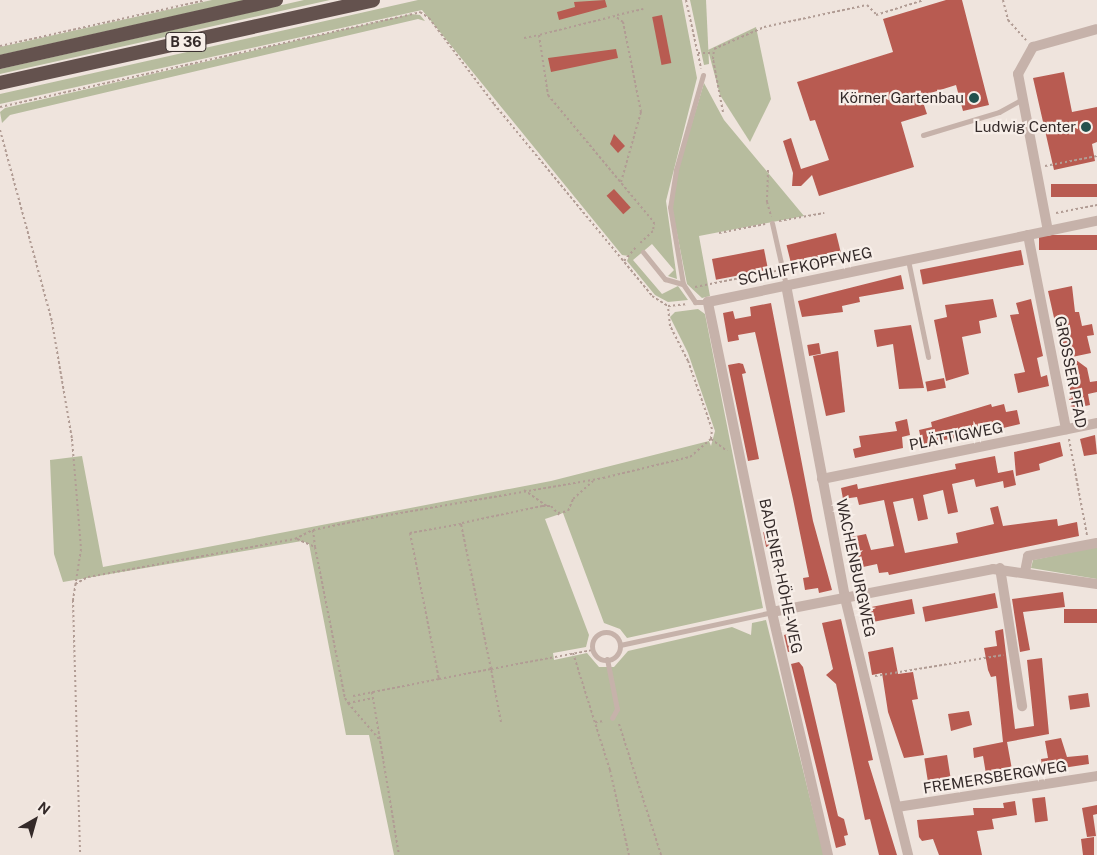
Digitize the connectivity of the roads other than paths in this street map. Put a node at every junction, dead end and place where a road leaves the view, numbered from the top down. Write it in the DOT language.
graph roads {
  1 [pos="276,0"];
  2 [pos="373,0"];
  3 [pos="1097,29"];
  4 [pos="0,62"];
  5 [pos="703,75"];
  6 [pos="0,83"];
  7 [pos="1022,99"];
  8 [pos="923,135"];
  9 [pos="1097,221"];
  10 [pos="772,223"];
  11 [pos="1048,231"];
  12 [pos="1028,235"];
  13 [pos="643,252"];
  14 [pos="908,259"];
  15 [pos="683,284"];
  16 [pos="786,285"];
  17 [pos="708,302"];
  18 [pos="928,358"];
  19 [pos="1097,423"];
  20 [pos="1066,429"];
  21 [pos="822,478"];
  22 [pos="1093,544"];
  23 [pos="1000,568"];
  24 [pos="1025,572"];
  25 [pos="1097,584"];
  26 [pos="845,598"];
  27 [pos="772,612"];
  28 [pos="620,645"];
  29 [pos="607,660"];
  30 [pos="1022,706"];
  31 [pos="612,718"];
  32 [pos="1097,776"];
  33 [pos="897,807"];
  34 [pos="828,855"];
  35 [pos="908,855"];
  1 -- 4 [label="highway, B 36"];
  2 -- 6 [label="highway, B 36"];
  3 -- 7 [label="street"];
  5 -- 15 [label="lane"];
  7 -- 8 [label="lane"];
  7 -- 11 [label="street"];
  9 -- 11 [label="street, SCHLIFFKOPFWEG"];
  10 -- 16 [label="lane"];
  11 -- 12 [label="street, SCHLIFFKOPFWEG"];
  12 -- 14 [label="street, SCHLIFFKOPFWEG"];
  12 -- 20 [label="street, GROSSER PFAD"];
  13 -- 15 [label="lane"];
  14 -- 16 [label="street, SCHLIFFKOPFWEG"];
  14 -- 18 [label="lane"];
  15 -- 17 [label="lane"];
  16 -- 17 [label="street, SCHLIFFKOPFWEG"];
  16 -- 21 [label="street, WACHENBURGWEG"];
  17 -- 27 [label="street, BADENER-HÖHE-WEG"];
  19 -- 20 [label="street, PLÄTTIGWEG"];
  20 -- 21 [label="street, PLÄTTIGWEG"];
  21 -- 26 [label="street, WACHENBURGWEG"];
  22 -- 24 [label="street"];
  23 -- 24 [label="street"];
  23 -- 26 [label="street"];
  23 -- 30 [label="street"];
  24 -- 25 [label="street"];
  26 -- 27 [label="street"];
  26 -- 33 [label="street, WACHENBURGWEG"];
  27 -- 28 [label="lane"];
  27 -- 34 [label="street, BADENER-HÖHE-WEG"];
  28 -- 29 [label="lane"];
  28 -- 29 [label="lane"];
  29 -- 31 [label="lane"];
  32 -- 33 [label="street, FREMERSBERGWEG"];
  33 -- 35 [label="street, WACHENBURGWEG"];
}
